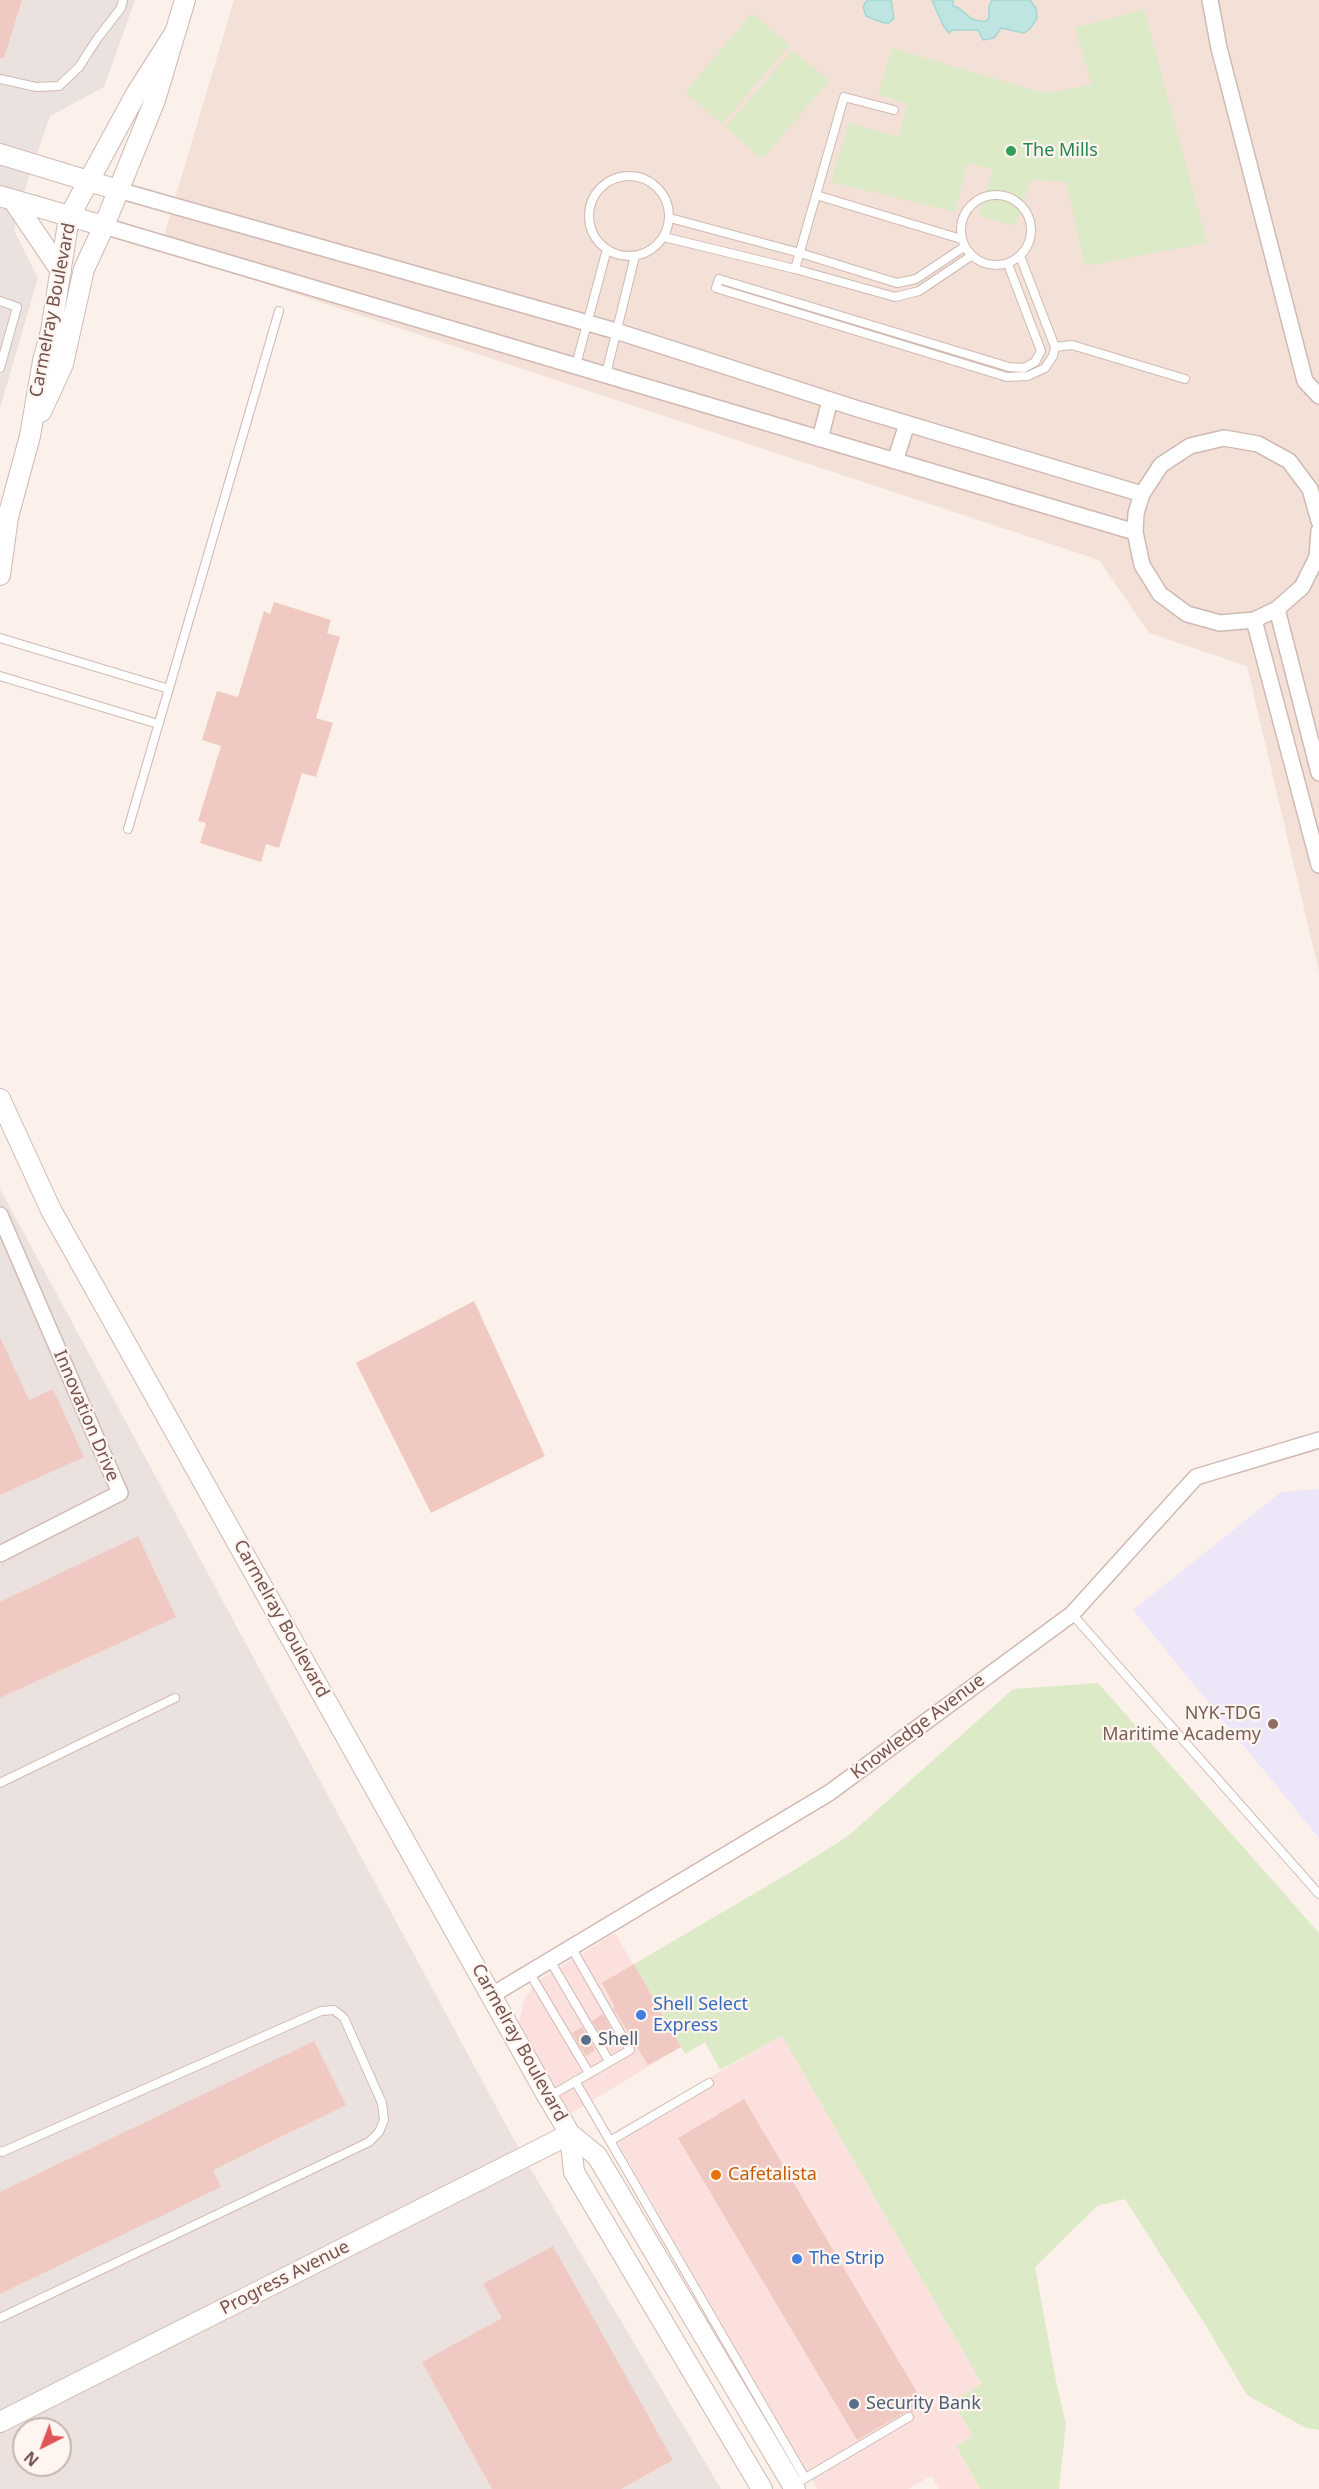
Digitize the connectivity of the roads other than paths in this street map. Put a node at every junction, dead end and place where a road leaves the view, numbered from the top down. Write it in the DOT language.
graph roads {
  1 [pos="123,0"];
  2 [pos="185,0"];
  3 [pos="1210,0"];
  4 [pos="176,31"];
  5 [pos="0,79"];
  6 [pos="894,110"];
  7 [pos="0,154"];
  8 [pos="89,182"];
  9 [pos="118,190"];
  10 [pos="816,195"];
  11 [pos="7,198"];
  12 [pos="69,217"];
  13 [pos="670,218"];
  14 [pos="104,226"];
  15 [pos="664,237"];
  16 [pos="962,243"];
  17 [pos="607,249"];
  18 [pos="800,253"];
  19 [pos="635,256"];
  20 [pos="971,256"];
  21 [pos="1020,256"];
  22 [pos="1008,264"];
  23 [pos="795,269"];
  24 [pos="61,271"];
  25 [pos="0,301"];
  26 [pos="279,311"];
  27 [pos="587,324"];
  28 [pos="615,331"];
  29 [pos="1055,347"];
  30 [pos="576,365"];
  31 [pos="0,368"];
  32 [pos="606,374"];
  33 [pos="1185,379"];
  34 [pos="1319,396"];
  35 [pos="830,400"];
  36 [pos="907,424"];
  37 [pos="30,436"];
  38 [pos="820,439"];
  39 [pos="895,461"];
  40 [pos="1315,488"];
  41 [pos="1142,494"];
  42 [pos="1319,521"];
  43 [pos="1319,531"];
  44 [pos="1135,532"];
  45 [pos="0,575"];
  46 [pos="1277,609"];
  47 [pos="1254,620"];
  48 [pos="0,638"];
  49 [pos="0,676"];
  50 [pos="169,689"];
  51 [pos="158,724"];
  52 [pos="1319,773"];
  53 [pos="128,829"];
  54 [pos="1319,865"];
  55 [pos="0,1099"];
  56 [pos="0,1215"];
  57 [pos="1319,1440"];
  58 [pos="0,1554"];
  59 [pos="1072,1614"];
  60 [pos="175,1698"];
  61 [pos="0,1783"];
  62 [pos="1319,1894"];
  63 [pos="571,1947"];
  64 [pos="549,1959"];
  65 [pos="529,1972"];
  66 [pos="492,1995"];
  67 [pos="609,2061"];
  68 [pos="589,2073"];
  69 [pos="574,2081"];
  70 [pos="709,2083"];
  71 [pos="549,2097"];
  72 [pos="570,2134"];
  73 [pos="609,2141"];
  74 [pos="0,2151"];
  75 [pos="672,2263"];
  76 [pos="0,2318"];
  77 [pos="909,2417"];
  78 [pos="0,2422"];
  79 [pos="795,2485"];
  80 [pos="762,2489"];
  1 -- 5 [label="lane"];
  2 -- 4 [label="street, Carmelray Boulevard"];
  3 -- 34 [label="street"];
  4 -- 8 [label="street, Carmelray Boulevard"];
  4 -- 9 [label="street, Carmelray Boulevard"];
  6 -- 10 [label="lane"];
  7 -- 8 [label="street"];
  8 -- 9 [label="street"];
  8 -- 12 [label="street, Carmelray Boulevard"];
  9 -- 14 [label="street, Carmelray Boulevard"];
  9 -- 27 [label="street"];
  10 -- 16 [label="lane"];
  10 -- 18 [label="lane"];
  11 -- 12 [label="street"];
  11 -- 24 [label="street"];
  12 -- 14 [label="street"];
  12 -- 24 [label="street, Carmelray Boulevard"];
  13 -- 15 [label="lane"];
  13 -- 17 [label="lane"];
  13 -- 18 [label="lane"];
  14 -- 30 [label="street"];
  14 -- 37 [label="street, Carmelray Boulevard"];
  15 -- 19 [label="lane"];
  15 -- 23 [label="lane"];
  16 -- 18 [label="lane"];
  16 -- 20 [label="lane"];
  16 -- 21 [label="lane"];
  17 -- 19 [label="lane"];
  17 -- 27 [label="lane"];
  18 -- 23 [label="lane"];
  19 -- 28 [label="lane"];
  20 -- 22 [label="lane"];
  20 -- 23 [label="lane"];
  21 -- 22 [label="lane"];
  21 -- 29 [label="lane"];
  22 -- 29 [label="lane"];
  24 -- 37 [label="street, Carmelray Boulevard"];
  25 -- 31 [label="lane"];
  26 -- 50 [label="lane"];
  27 -- 28 [label="street"];
  27 -- 30 [label="lane"];
  28 -- 32 [label="lane"];
  28 -- 35 [label="street"];
  29 -- 33 [label="lane"];
  30 -- 32 [label="street"];
  32 -- 38 [label="street"];
  35 -- 36 [label="street"];
  35 -- 38 [label="street"];
  36 -- 39 [label="street"];
  36 -- 41 [label="street"];
  37 -- 45 [label="street, Carmelray Boulevard"];
  38 -- 39 [label="street"];
  39 -- 44 [label="street"];
  40 -- 41 [label="street"];
  40 -- 42 [label="street"];
  41 -- 44 [label="street"];
  43 -- 46 [label="street"];
  44 -- 47 [label="street"];
  46 -- 47 [label="street"];
  46 -- 52 [label="street"];
  47 -- 54 [label="street"];
  48 -- 50 [label="lane"];
  49 -- 51 [label="lane"];
  50 -- 51 [label="lane"];
  51 -- 53 [label="lane"];
  55 -- 66 [label="street, Carmelray Boulevard"];
  56 -- 58 [label="street, Innovation Drive"];
  57 -- 59 [label="street, Knowledge Avenue"];
  59 -- 62 [label="lane"];
  59 -- 63 [label="street, Knowledge Avenue"];
  60 -- 61 [label="lane"];
  63 -- 64 [label="street, Knowledge Avenue"];
  63 -- 67 [label="lane"];
  64 -- 65 [label="street, Knowledge Avenue"];
  64 -- 67 [label="lane"];
  65 -- 66 [label="street, Knowledge Avenue"];
  65 -- 68 [label="lane"];
  66 -- 71 [label="street, Carmelray Boulevard"];
  67 -- 68 [label="lane"];
  68 -- 69 [label="lane"];
  69 -- 71 [label="lane"];
  69 -- 73 [label="lane"];
  70 -- 73 [label="lane"];
  71 -- 72 [label="street, Carmelray Boulevard"];
  72 -- 75 [label="street, Carmelray Boulevard"];
  72 -- 78 [label="street, Progress Avenue"];
  72 -- 80 [label="street, Carmelray Boulevard"];
  73 -- 75 [label="lane"];
  74 -- 76 [label="lane"];
  75 -- 79 [label="street, Carmelray Boulevard"];
  77 -- 79 [label="lane"];
}
